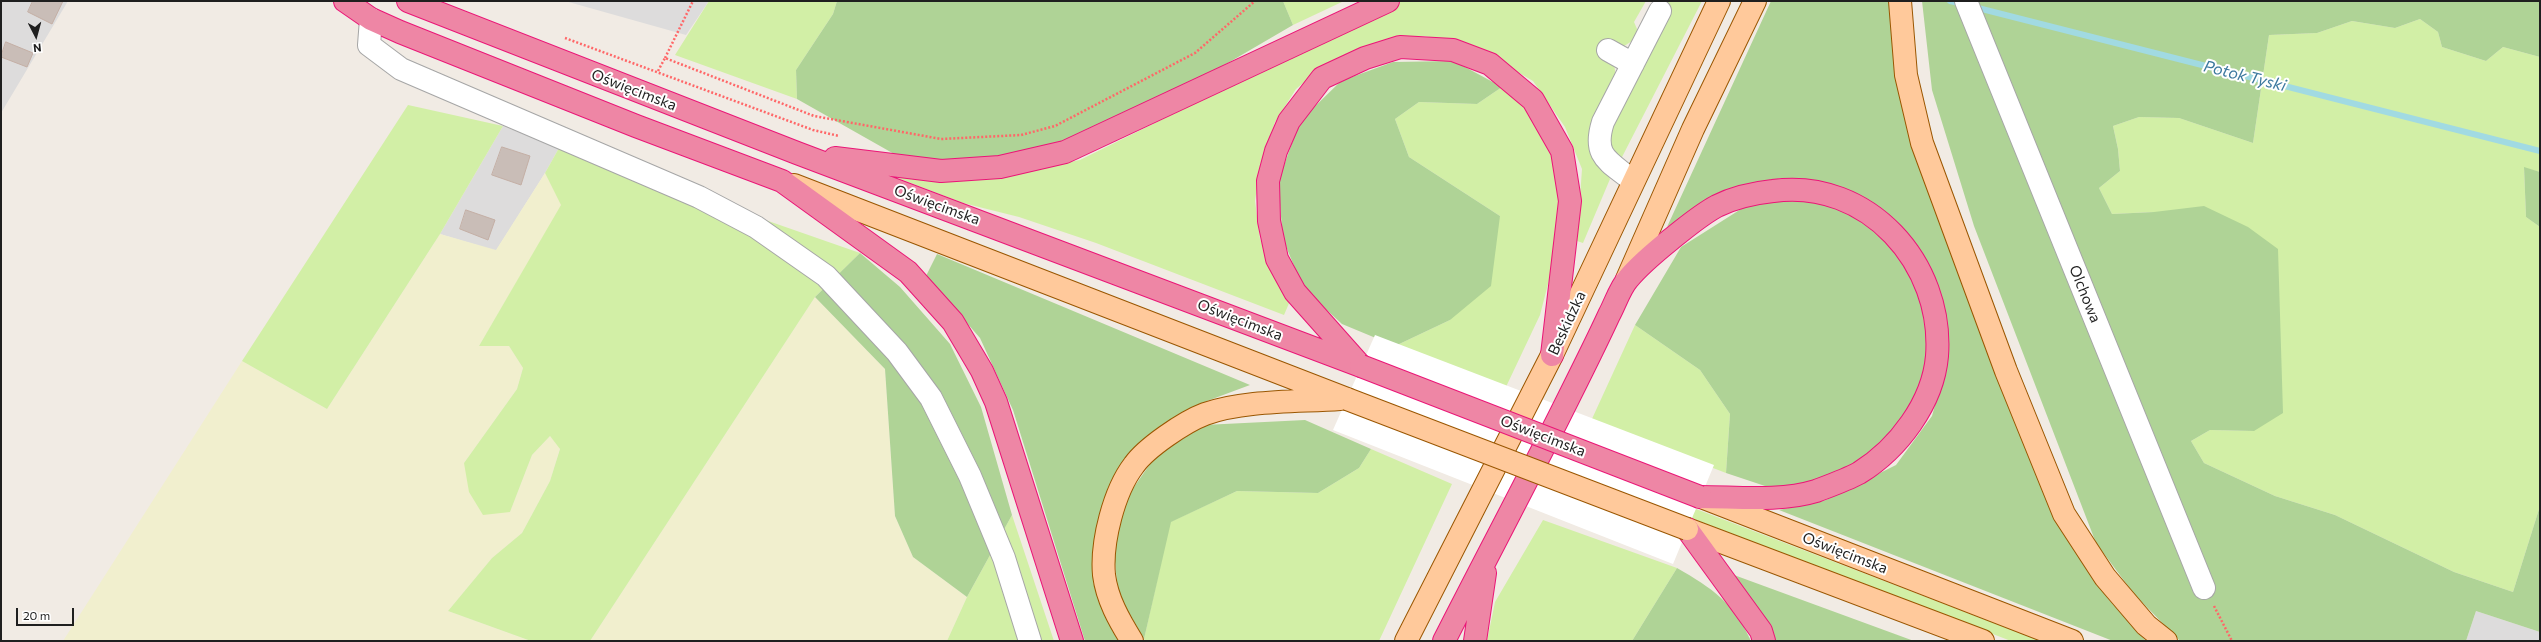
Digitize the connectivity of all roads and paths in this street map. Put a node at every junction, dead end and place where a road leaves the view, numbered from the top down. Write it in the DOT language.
graph roads {
  1 [pos="345,1"];
  2 [pos="408,1"];
  3 [pos="693,1"];
  4 [pos="1255,1"];
  5 [pos="1388,1"];
  6 [pos="1719,1"];
  7 [pos="1755,1"];
  8 [pos="1900,1"];
  9 [pos="1966,1"];
  10 [pos="1660,11"];
  11 [pos="371,19"];
  12 [pos="564,38"];
  13 [pos="1608,50"];
  14 [pos="665,58"];
  15 [pos="1633,64"];
  16 [pos="658,71"];
  17 [pos="843,137"];
  18 [pos="797,153"];
  19 [pos="782,180"];
  20 [pos="1633,181"];
  21 [pos="1626,280"];
  22 [pos="1552,355"];
  23 [pos="1362,366"];
  24 [pos="1347,399"];
  25 [pos="1700,497"];
  26 [pos="1687,529"];
  27 [pos="1488,554"];
  28 [pos="2204,588"];
  29 [pos="1405,639"];
  30 [pos="1030,641"];
  31 [pos="1072,641"];
  32 [pos="1132,641"];
  33 [pos="1444,641"];
  34 [pos="1475,641"];
  35 [pos="1764,641"];
  36 [pos="1983,641"];
  37 [pos="2072,641"];
  38 [pos="2166,641"];
  39 [pos="2232,641"];
  1 -- 11 [label="highway"];
  2 -- 18 [label="highway, Oświęcimska"];
  3 -- 14 [label="path"];
  4 -- 14 [label="path"];
  5 -- 18 [label="highway"];
  6 -- 20 [label="main road, Beskidzka"];
  7 -- 21 [label="main road"];
  8 -- 38 [label="main road"];
  9 -- 28 [label="street, Olchowa"];
  10 -- 15 [label="street"];
  11 -- 19 [label="highway"];
  11 -- 30 [label="street"];
  12 -- 16 [label="path"];
  13 -- 15 [label="street"];
  14 -- 16 [label="path"];
  15 -- 20 [label="street"];
  16 -- 17 [label="path"];
  18 -- 23 [label="highway, Oświęcimska"];
  19 -- 24 [label="main road"];
  19 -- 31 [label="highway"];
  20 -- 22 [label="main road, Beskidzka"];
  21 -- 25 [label="highway"];
  21 -- 27 [label="highway"];
  22 -- 23 [label="highway"];
  22 -- 29 [label="main road, Beskidzka"];
  23 -- 25 [label="highway, Oświęcimska, bridge"];
  24 -- 26 [label="main road, bridge"];
  24 -- 32 [label="main road"];
  25 -- 37 [label="main road, Oświęcimska"];
  26 -- 35 [label="highway"];
  26 -- 36 [label="main road"];
  27 -- 33 [label="highway"];
  27 -- 34 [label="highway"];
  28 -- 39 [label="path"];
}
